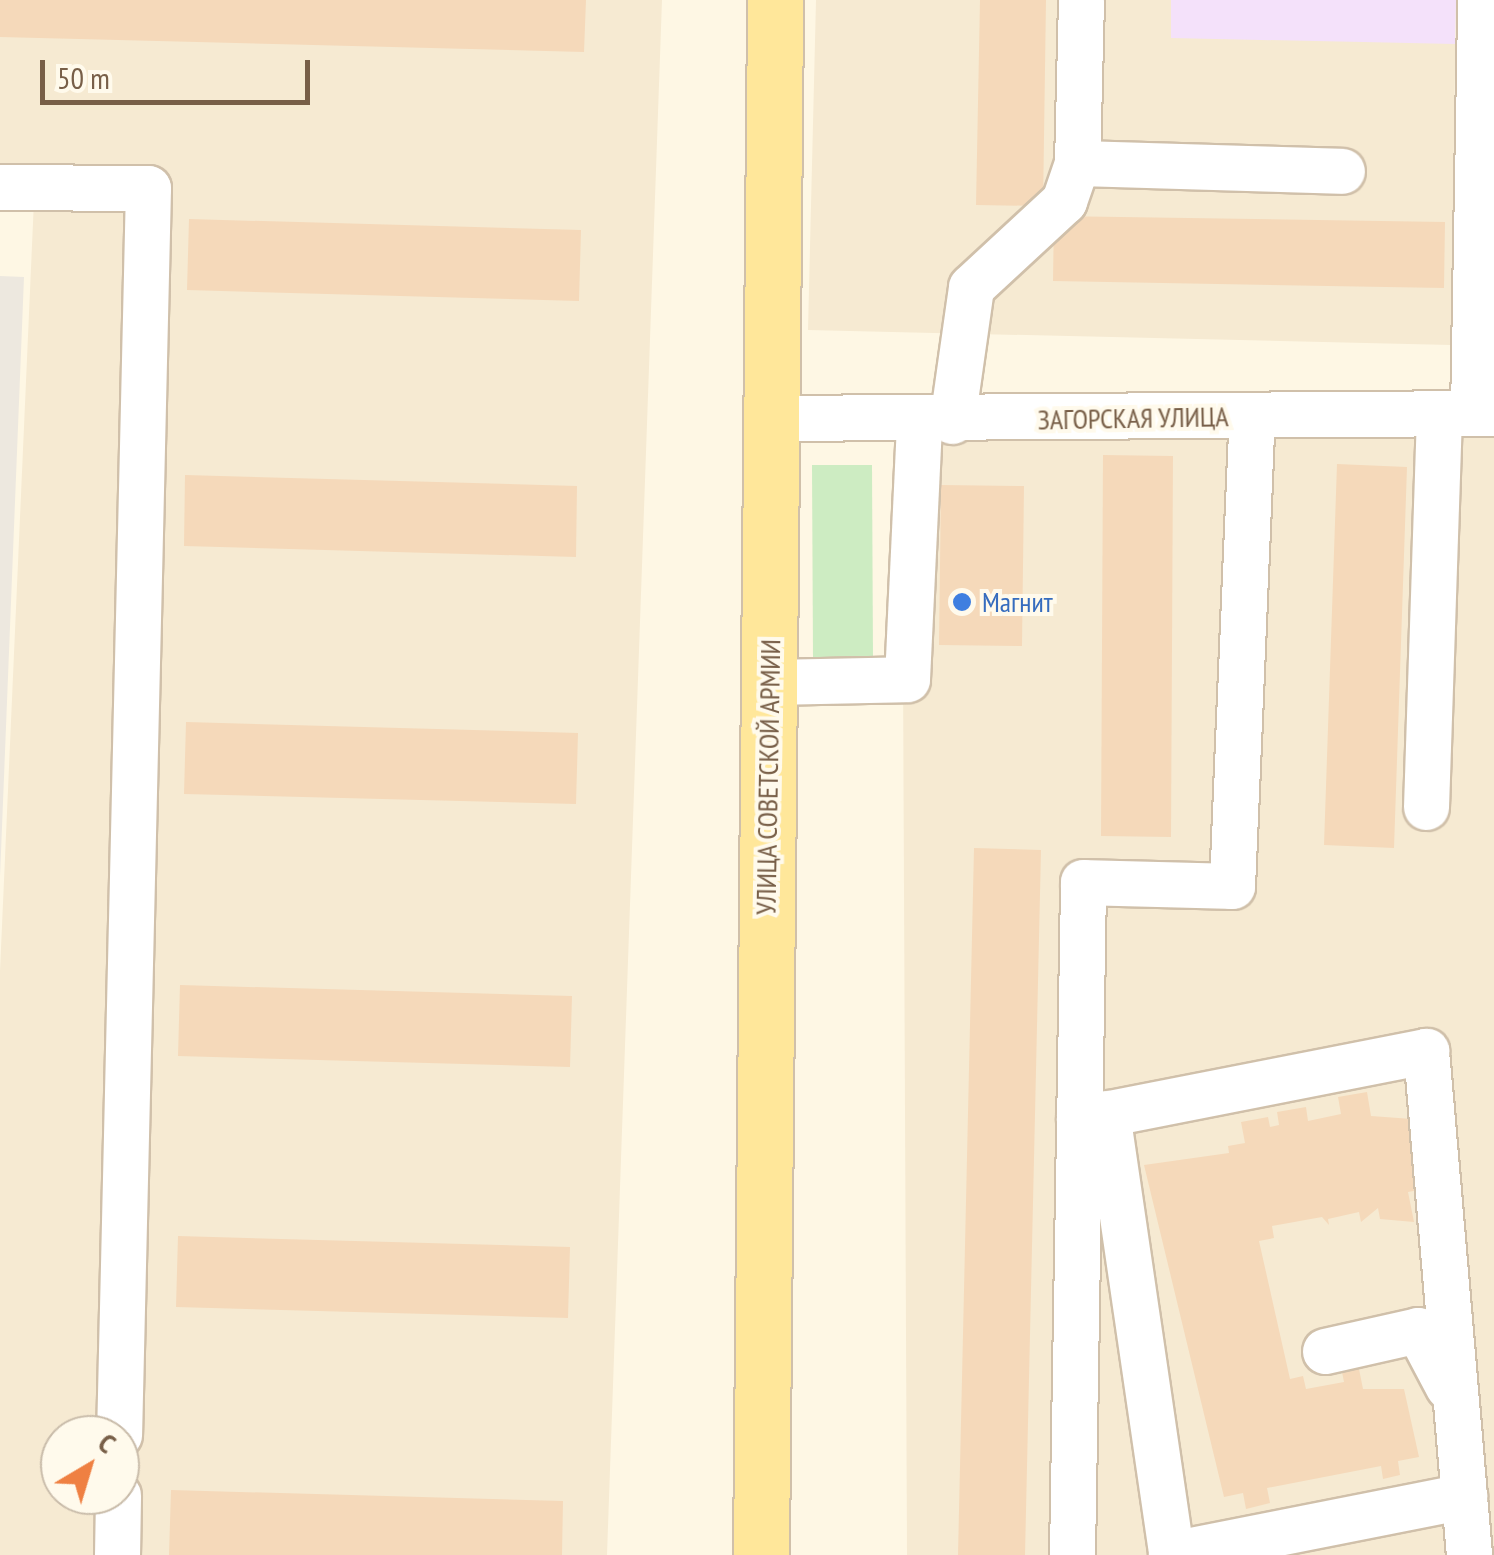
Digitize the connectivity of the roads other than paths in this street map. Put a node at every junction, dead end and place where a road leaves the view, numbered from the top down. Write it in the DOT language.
graph roads {
  1 [pos="775,0"];
  2 [pos="1080,0"];
  3 [pos="1480,0"];
  4 [pos="1077,163"];
  5 [pos="1342,171"];
  6 [pos="0,187"];
  7 [pos="1469,413"];
  8 [pos="1252,417"];
  9 [pos="771,418"];
  10 [pos="936,422"];
  11 [pos="769,682"];
  12 [pos="1426,807"];
  13 [pos="1093,1116"];
  14 [pos="1325,1351"];
  15 [pos="120,1415"];
  16 [pos="1470,1418"];
  17 [pos="1464,1496"];
  18 [pos="118,1515"];
  19 [pos="117,1555"];
  20 [pos="761,1555"];
  21 [pos="1072,1555"];
  22 [pos="1469,1555"];
  1 -- 9 [label="main road, УЛИЦА СОВЕТСКОЙ АРМИИ"];
  2 -- 4 [label="street"];
  3 -- 7 [label="street"];
  4 -- 5 [label="street"];
  4 -- 10 [label="street"];
  6 -- 15 [label="street"];
  7 -- 8 [label="street, ЗАГОРСКАЯ УЛИЦА"];
  7 -- 12 [label="street"];
  8 -- 10 [label="street, ЗАГОРСКАЯ УЛИЦА"];
  8 -- 13 [label="street"];
  9 -- 10 [label="street, ЗАГОРСКАЯ УЛИЦА"];
  9 -- 11 [label="main road, УЛИЦА СОВЕТСКОЙ АРМИИ"];
  10 -- 11 [label="street"];
  11 -- 20 [label="main road, УЛИЦА СОВЕТСКОЙ АРМИИ"];
  13 -- 16 [label="street"];
  13 -- 17 [label="street"];
  13 -- 21 [label="street"];
  14 -- 16 [label="street"];
  16 -- 17 [label="street"];
  17 -- 22 [label="street"];
  18 -- 19 [label="street"];
}
